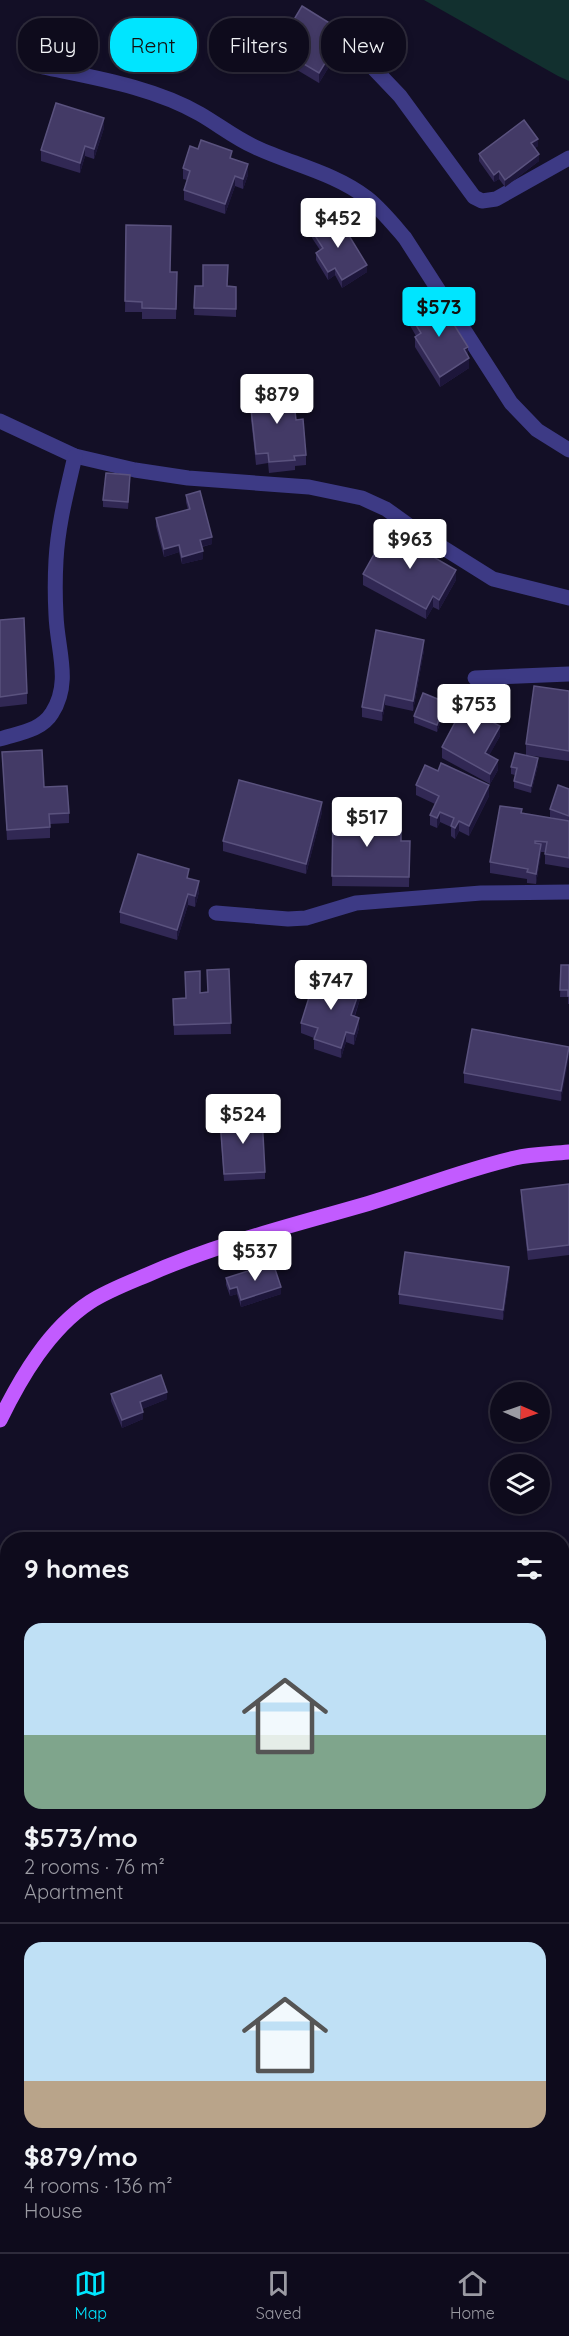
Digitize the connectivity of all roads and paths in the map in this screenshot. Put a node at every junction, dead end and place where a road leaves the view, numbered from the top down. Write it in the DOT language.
graph roads {
  1 [pos="66,72"];
  2 [pos="377,72"];
  3 [pos="569,158"];
  4 [pos="0,421"];
  5 [pos="569,450"];
  6 [pos="75,456"];
  7 [pos="569,598"];
  8 [pos="569,674"];
  9 [pos="475,678"];
  10 [pos="0,739"];
  11 [pos="569,892"];
  12 [pos="216,913"];
  13 [pos="569,1152"];
  14 [pos="0,1420"];
  1 -- 5 [label="street"];
  2 -- 3 [label="street"];
  4 -- 6 [label="street"];
  6 -- 7 [label="street"];
  6 -- 10 [label="street"];
  8 -- 9 [label="street"];
  11 -- 12 [label="street"];
  13 -- 14 [label="main road"];
}
